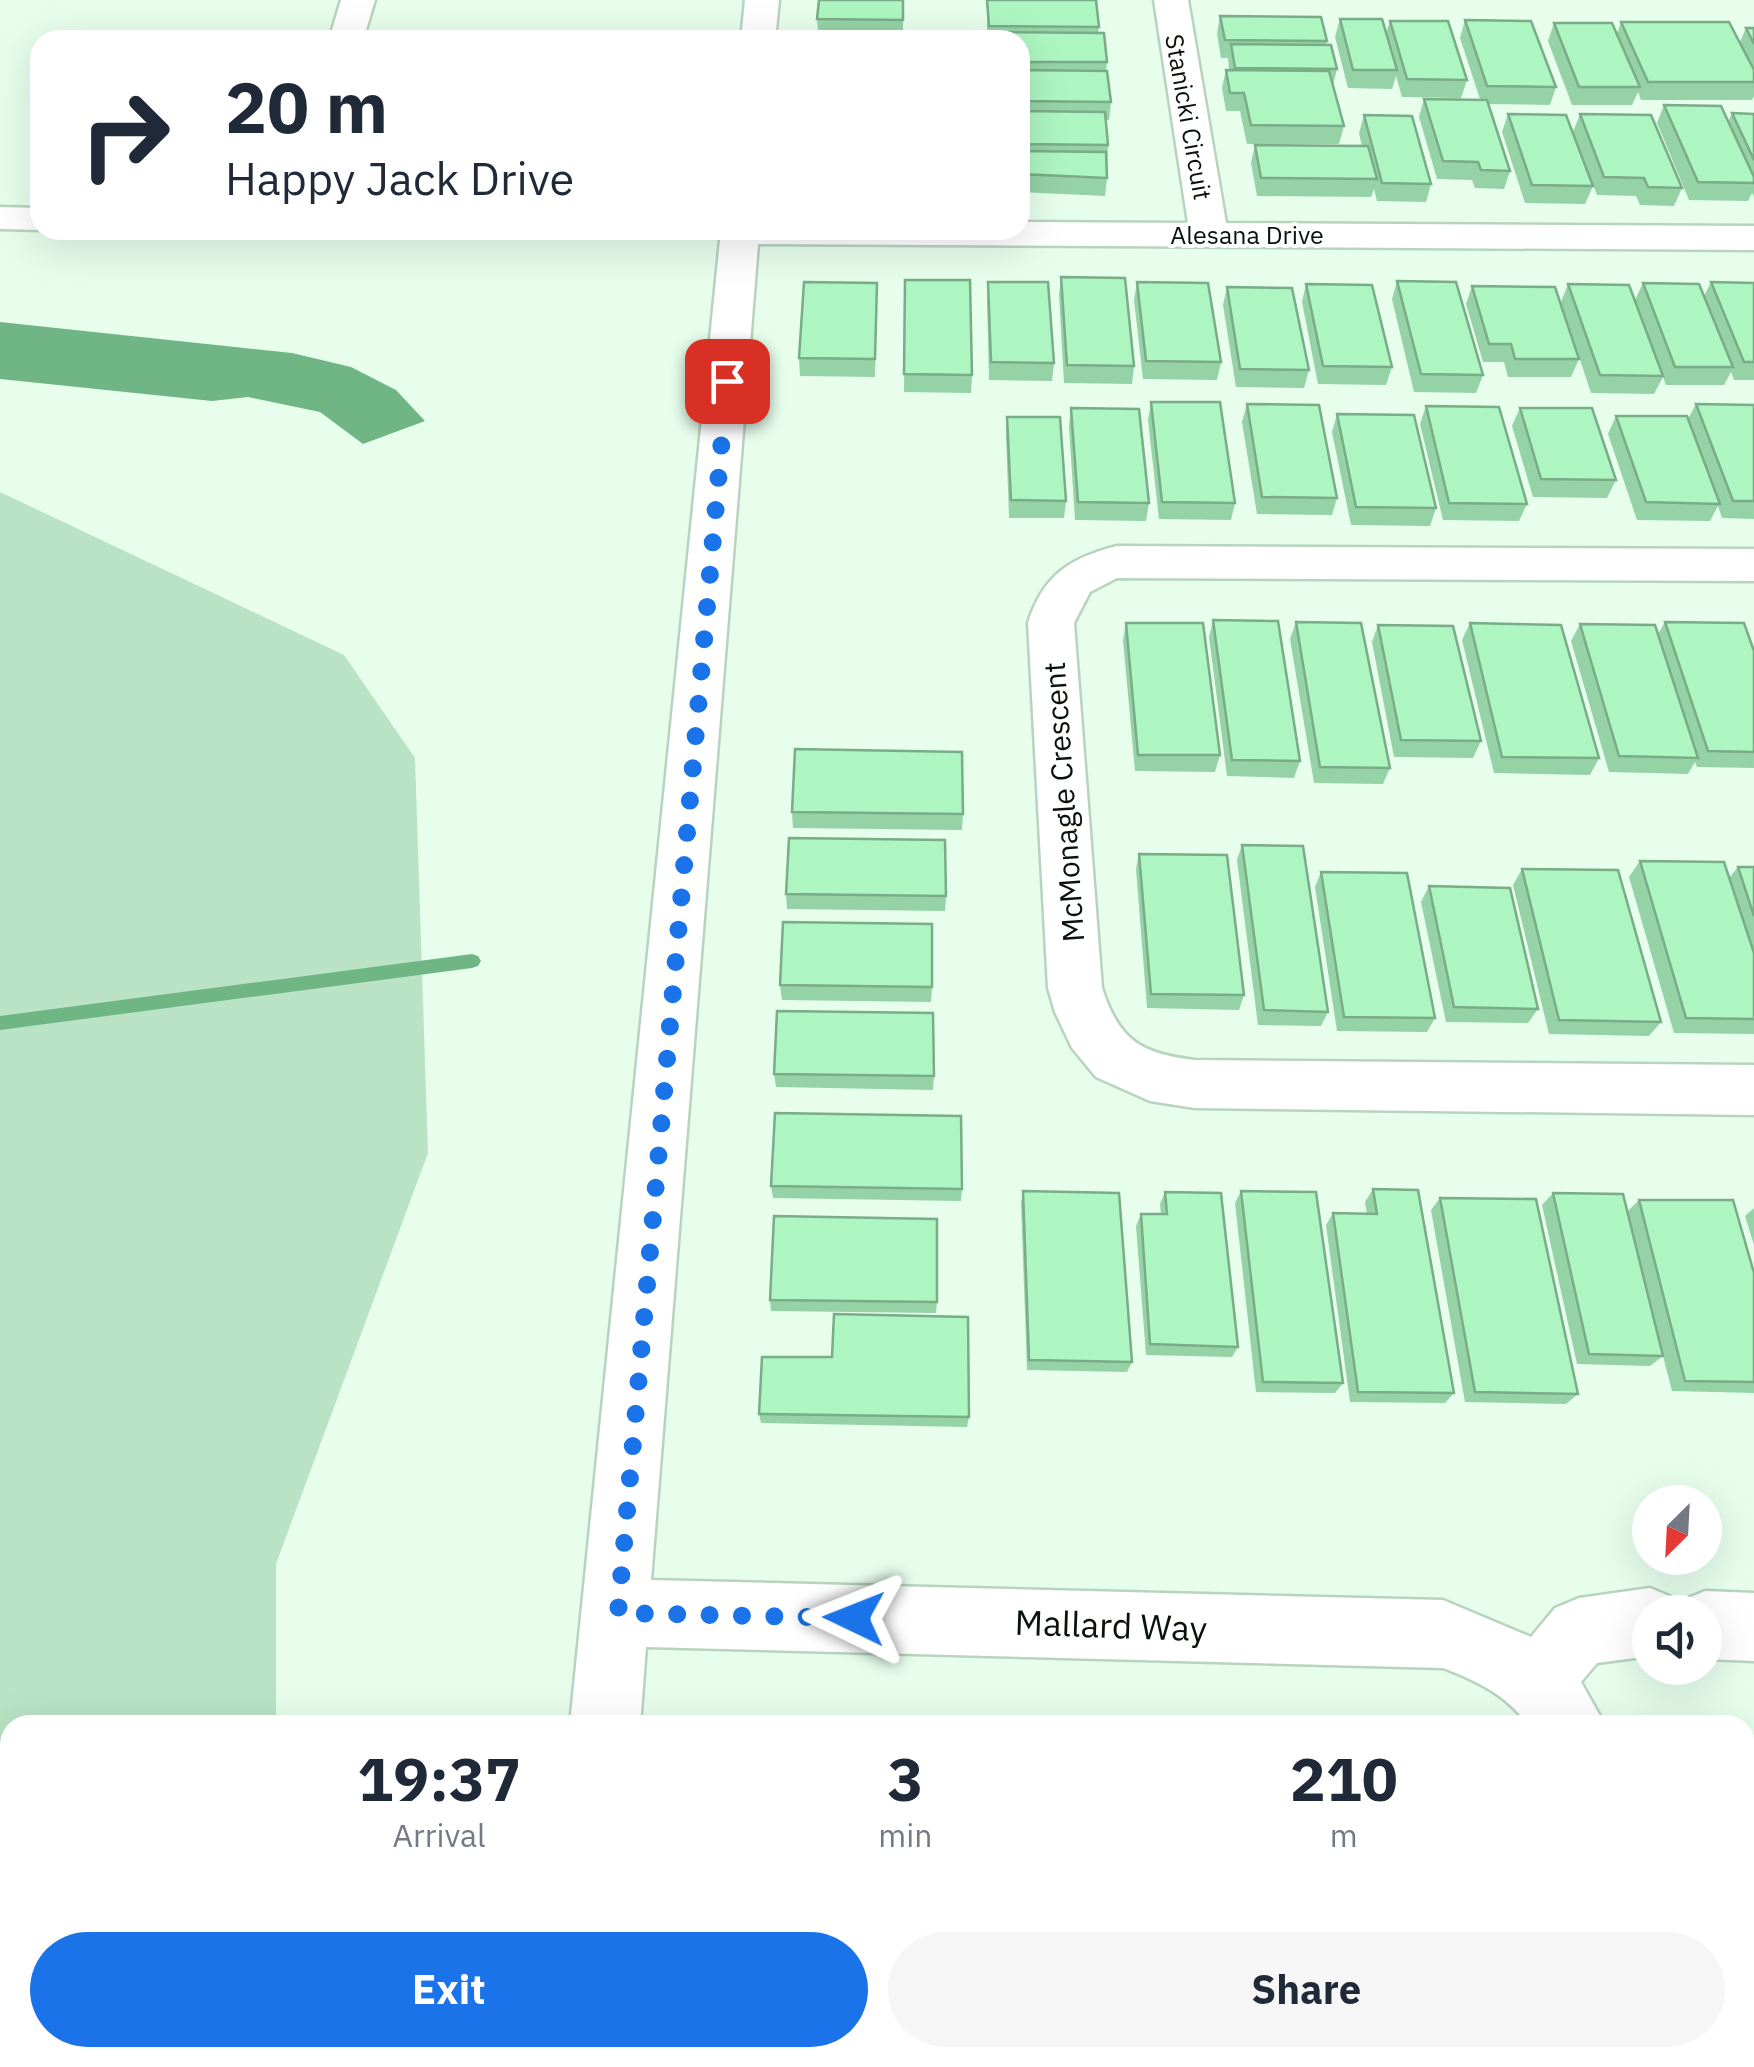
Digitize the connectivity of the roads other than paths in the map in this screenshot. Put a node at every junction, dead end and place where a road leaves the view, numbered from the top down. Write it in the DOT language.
graph roads {
  1 [pos="358,0"];
  2 [pos="762,0"];
  3 [pos="1171,0"];
  4 [pos="349,30"];
  5 [pos="759,30"];
  6 [pos="0,218"];
  7 [pos="30,219"];
  8 [pos="1030,233"];
  9 [pos="1209,234"];
  10 [pos="1754,238"];
  11 [pos="739,240"];
  12 [pos="1754,566"];
  13 [pos="1754,1090"];
  14 [pos="618,1613"];
  15 [pos="1632,1625"];
  16 [pos="1722,1626"];
  17 [pos="1754,1627"];
  18 [pos="1554,1703"];
  19 [pos="607,1715"];
  1 -- 4 [label="street"];
  2 -- 5 [label="street"];
  3 -- 9 [label="street, Stanicki Circuit"];
  6 -- 7 [label="street"];
  8 -- 9 [label="street, Alesana Drive"];
  9 -- 10 [label="street, Alesana Drive"];
  11 -- 14 [label="street"];
  12 -- 13 [label="street, McMonagle Crescent"];
  14 -- 18 [label="street, Mallard Way"];
  14 -- 19 [label="street"];
  15 -- 18 [label="street"];
  16 -- 17 [label="street"];
}
